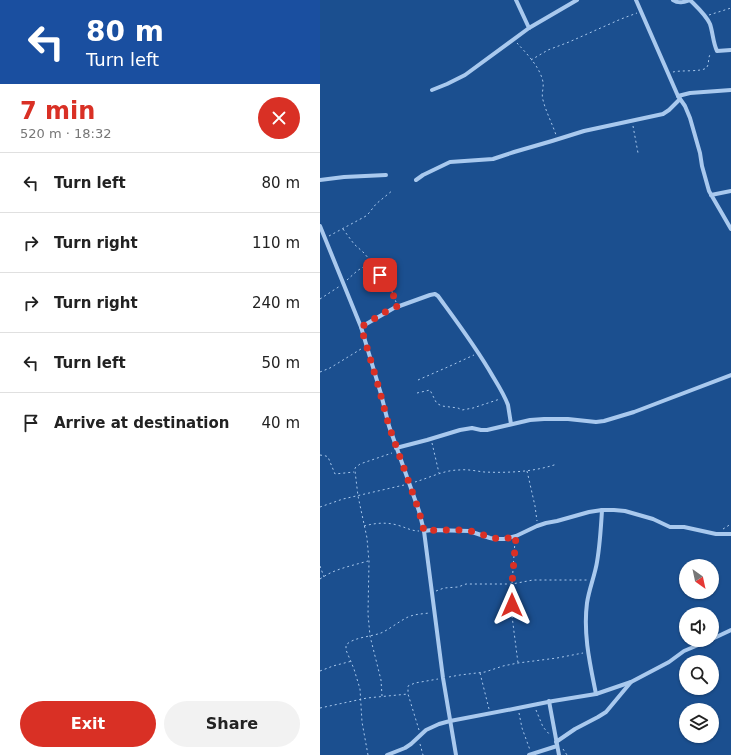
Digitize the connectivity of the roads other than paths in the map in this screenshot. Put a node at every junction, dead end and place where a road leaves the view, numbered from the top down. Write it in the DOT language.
graph roads {
  1 [pos="516,0"];
  2 [pos="577,0"];
  3 [pos="636,0"];
  4 [pos="673,0"];
  5 [pos="690,0"];
  6 [pos="529,28"];
  7 [pos="731,50"];
  8 [pos="432,90"];
  9 [pos="731,90"];
  10 [pos="679,98"];
  11 [pos="386,175"];
  12 [pos="320,180"];
  13 [pos="416,180"];
  14 [pos="731,191"];
  15 [pos="711,196"];
  16 [pos="320,226"];
  17 [pos="731,229"];
  18 [pos="361,327"];
  19 [pos="731,375"];
  20 [pos="511,424"];
  21 [pos="397,450"];
  22 [pos="602,510"];
  23 [pos="424,531"];
  24 [pos="731,534"];
  25 [pos="731,630"];
  26 [pos="719,636"];
  27 [pos="694,647"];
  28 [pos="631,682"];
  29 [pos="596,694"];
  30 [pos="549,701"];
  31 [pos="450,721"];
  32 [pos="556,743"];
  33 [pos="530,754"];
  34 [pos="387,755"];
  35 [pos="456,755"];
  36 [pos="559,755"];
  1 -- 6 [label="street"];
  2 -- 6 [label="street"];
  3 -- 10 [label="street"];
  4 -- 5 [label="street"];
  5 -- 7 [label="street"];
  6 -- 8 [label="street"];
  9 -- 10 [label="street"];
  10 -- 13 [label="street"];
  10 -- 15 [label="street"];
  11 -- 12 [label="street"];
  14 -- 15 [label="street"];
  15 -- 17 [label="street"];
  16 -- 18 [label="street"];
  18 -- 20 [label="street"];
  18 -- 21 [label="street"];
  19 -- 20 [label="street"];
  20 -- 21 [label="street"];
  21 -- 23 [label="street"];
  22 -- 23 [label="street"];
  22 -- 24 [label="street"];
  22 -- 29 [label="street"];
  23 -- 31 [label="street"];
  25 -- 26 [label="street"];
  27 -- 28 [label="street"];
  28 -- 29 [label="street"];
  28 -- 32 [label="street"];
  29 -- 30 [label="street"];
  30 -- 31 [label="street"];
  30 -- 32 [label="street"];
  31 -- 34 [label="street"];
  31 -- 35 [label="street"];
  32 -- 33 [label="street"];
  32 -- 36 [label="street"];
}
